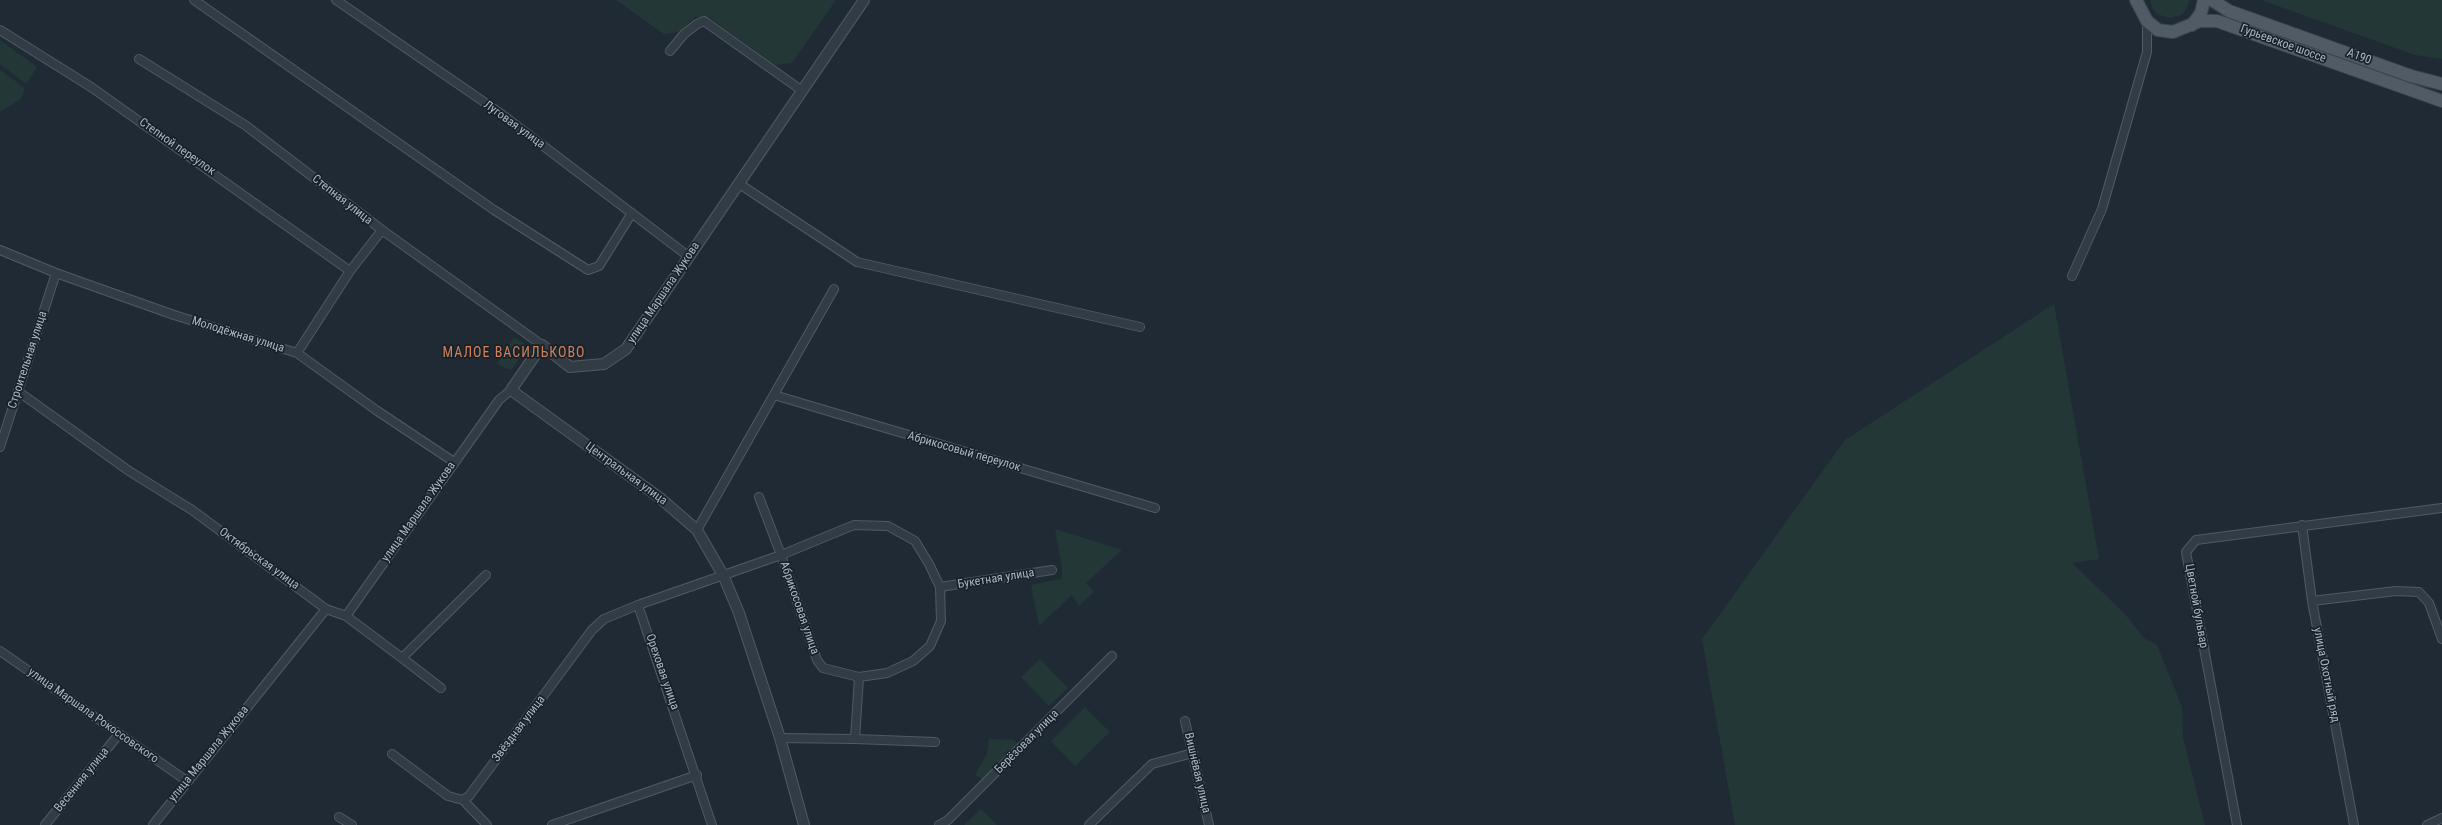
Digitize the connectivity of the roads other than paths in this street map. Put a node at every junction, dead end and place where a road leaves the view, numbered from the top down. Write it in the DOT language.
graph roads {
  1 [pos="194,0"];
  2 [pos="336,0"];
  3 [pos="864,0"];
  4 [pos="2204,0"];
  5 [pos="2212,0"];
  6 [pos="2140,3"];
  7 [pos="2147,21"];
  8 [pos="2192,25"];
  9 [pos="0,30"];
  10 [pos="2164,31"];
  11 [pos="670,51"];
  12 [pos="2147,52"];
  13 [pos="139,58"];
  14 [pos="2442,84"];
  15 [pos="802,90"];
  16 [pos="2442,101"];
  17 [pos="738,183"];
  18 [pos="632,213"];
  19 [pos="382,230"];
  20 [pos="0,250"];
  21 [pos="688,256"];
  22 [pos="350,271"];
  23 [pos="56,273"];
  24 [pos="2072,276"];
  25 [pos="834,289"];
  26 [pos="1140,327"];
  27 [pos="542,345"];
  28 [pos="296,353"];
  29 [pos="511,390"];
  30 [pos="19,392"];
  31 [pos="774,395"];
  32 [pos="0,447"];
  33 [pos="454,462"];
  34 [pos="759,497"];
  35 [pos="1155,508"];
  36 [pos="2442,508"];
  37 [pos="2302,525"];
  38 [pos="697,530"];
  39 [pos="781,555"];
  40 [pos="1052,570"];
  41 [pos="486,575"];
  42 [pos="723,575"];
  43 [pos="940,587"];
  44 [pos="2312,601"];
  45 [pos="638,604"];
  46 [pos="326,609"];
  47 [pos="346,616"];
  48 [pos="2442,639"];
  49 [pos="0,651"];
  50 [pos="1112,656"];
  51 [pos="402,658"];
  52 [pos="859,677"];
  53 [pos="440,688"];
  54 [pos="1185,721"];
  55 [pos="118,734"];
  56 [pos="780,738"];
  57 [pos="855,740"];
  58 [pos="935,742"];
  59 [pos="1193,753"];
  60 [pos="392,754"];
  61 [pos="697,775"];
  62 [pos="187,781"];
  63 [pos="463,800"];
  64 [pos="339,817"];
  65 [pos="2442,818"];
  66 [pos="45,825"];
  67 [pos="153,825"];
  68 [pos="352,825"];
  69 [pos="487,825"];
  70 [pos="552,825"];
  71 [pos="712,825"];
  72 [pos="804,825"];
  73 [pos="939,825"];
  74 [pos="1089,825"];
  75 [pos="1209,825"];
  76 [pos="2237,825"];
  77 [pos="2354,825"];
  78 [pos="2428,825"];
  1 -- 18 [label="street"];
  2 -- 18 [label="street, Луговая улица"];
  3 -- 15 [label="street, улица Маршала Жукова"];
  4 -- 8 [label="main road"];
  5 -- 14 [label="main road, А190"];
  6 -- 7 [label="main road"];
  7 -- 10 [label="main road"];
  7 -- 12 [label="street"];
  8 -- 10 [label="main road, Гурьевское шоссе"];
  8 -- 16 [label="main road, Гурьевское шоссе"];
  9 -- 22 [label="street, Степной переулок"];
  10 -- 12 [label="street"];
  11 -- 15 [label="street"];
  12 -- 24 [label="street"];
  13 -- 19 [label="street, Степная улица"];
  15 -- 17 [label="street, улица Маршала Жукова"];
  17 -- 21 [label="street, улица Маршала Жукова"];
  17 -- 26 [label="street"];
  18 -- 21 [label="street, Луговая улица"];
  19 -- 22 [label="street"];
  19 -- 27 [label="street, Степная улица"];
  20 -- 23 [label="street, Молодёжная улица"];
  21 -- 27 [label="street, улица Маршала Жукова"];
  22 -- 28 [label="street"];
  23 -- 28 [label="street, Молодёжная улица"];
  23 -- 30 [label="street, Строительная улица"];
  25 -- 31 [label="street"];
  27 -- 29 [label="street, улица Маршала Жукова"];
  28 -- 33 [label="street, Молодёжная улица"];
  29 -- 33 [label="street, улица Маршала Жукова"];
  29 -- 38 [label="street, Центральная улица"];
  30 -- 32 [label="street, Строительная улица"];
  30 -- 46 [label="street, Октябрьская улица"];
  31 -- 35 [label="street, Абрикосовый переулок"];
  31 -- 38 [label="street"];
  33 -- 47 [label="street, улица Маршала Жукова"];
  34 -- 39 [label="street, Абрикосовая улица"];
  36 -- 37 [label="street, Цветной бульвар"];
  37 -- 44 [label="street, улица Охотный ряд"];
  37 -- 76 [label="street, Цветной бульвар"];
  38 -- 42 [label="street, Центральная улица"];
  39 -- 42 [label="street, Абрикосовая улица"];
  39 -- 43 [label="street, Абрикосовая улица"];
  39 -- 52 [label="street, Абрикосовая улица"];
  40 -- 43 [label="street, Букетная улица"];
  41 -- 51 [label="street"];
  42 -- 45 [label="street"];
  42 -- 56 [label="street, Центральная улица"];
  43 -- 52 [label="street, Абрикосовая улица"];
  44 -- 48 [label="street"];
  44 -- 77 [label="street, улица Охотный ряд"];
  45 -- 61 [label="street, Ореховая улица"];
  45 -- 63 [label="street, Звёздная улица"];
  46 -- 47 [label="street, Октябрьская улица"];
  46 -- 62 [label="street, улица Маршала Жукова"];
  47 -- 51 [label="street, Октябрьская улица"];
  49 -- 55 [label="street, улица Маршала Рокоссовского"];
  50 -- 73 [label="street, Берёзовая улица"];
  51 -- 53 [label="street"];
  52 -- 57 [label="street"];
  54 -- 59 [label="street, Вишнёвая улица"];
  55 -- 62 [label="street, улица Маршала Рокоссовского"];
  55 -- 66 [label="street, Весенняя улица"];
  56 -- 57 [label="street"];
  56 -- 72 [label="street, Центральная улица"];
  57 -- 58 [label="street"];
  59 -- 74 [label="street"];
  59 -- 75 [label="street, Вишнёвая улица"];
  60 -- 63 [label="street"];
  61 -- 70 [label="street"];
  61 -- 71 [label="street, Ореховая улица"];
  62 -- 67 [label="street, улица Маршала Жукова"];
  63 -- 69 [label="street"];
  64 -- 68 [label="street"];
  65 -- 78 [label="street"];
}
